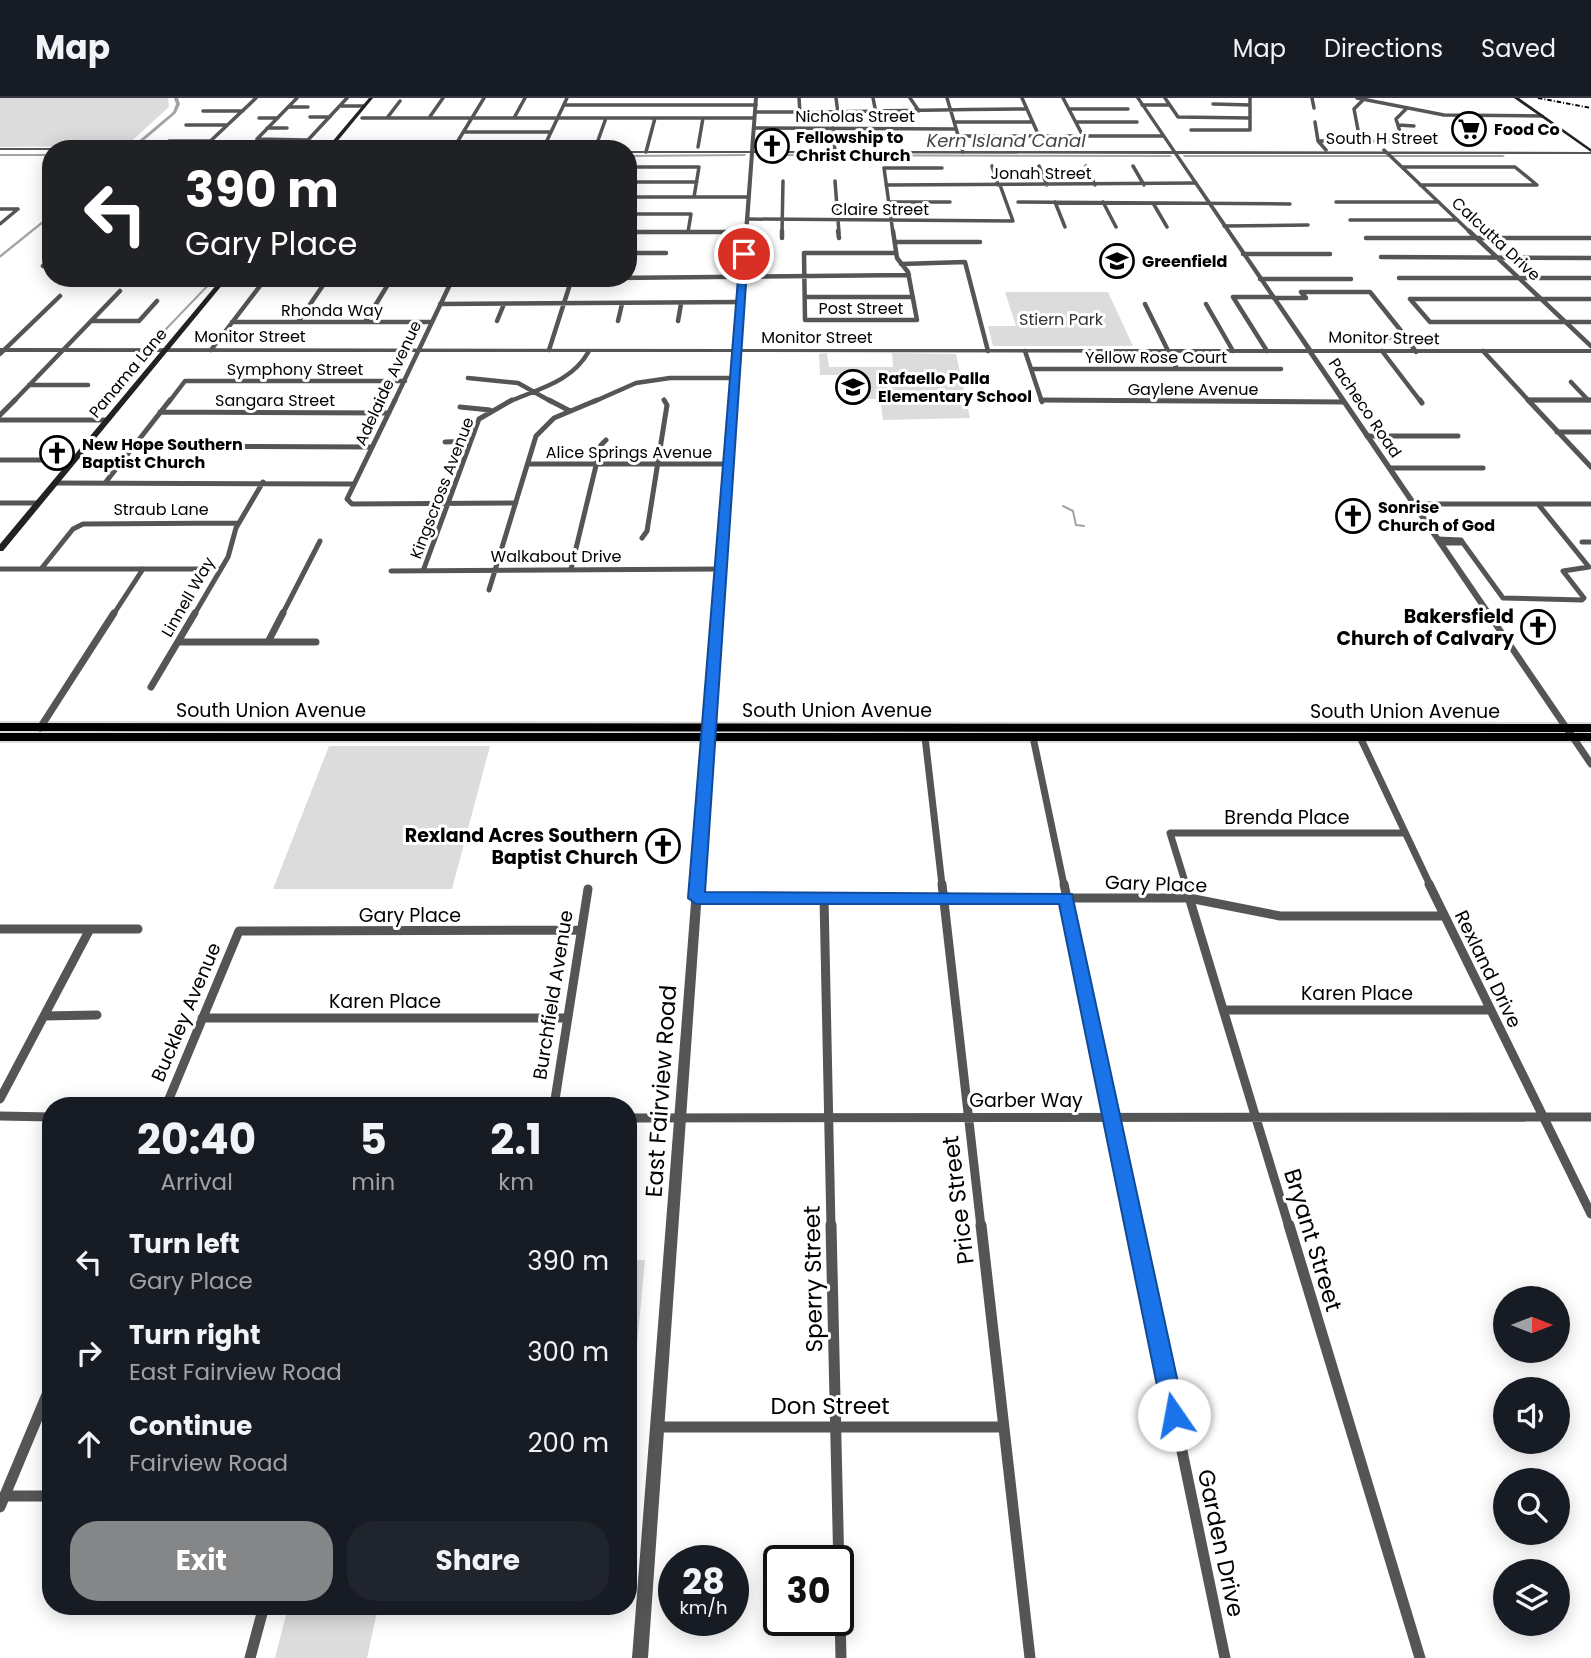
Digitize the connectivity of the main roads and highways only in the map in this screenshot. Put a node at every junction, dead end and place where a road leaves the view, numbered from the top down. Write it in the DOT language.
graph roads {
  1 [pos="371,98"];
  2 [pos="379,98"];
  3 [pos="1520,98"];
  4 [pos="1528,106"];
  5 [pos="366,108"];
  6 [pos="360,116"];
  7 [pos="1542,116"];
  8 [pos="1550,116"];
  9 [pos="1554,124"];
  10 [pos="1562,124"];
  11 [pos="1572,131"];
  12 [pos="337,140"];
  13 [pos="343,140"];
  14 [pos="1591,150"];
  15 [pos="218,287"];
  16 [pos="0,549"];
  17 [pos="0,727"];
  18 [pos="293,728"];
  19 [pos="371,728"];
  20 [pos="914,728"];
  21 [pos="1116,728"];
  22 [pos="1591,728"];
  23 [pos="710,732"];
  24 [pos="1360,733"];
  25 [pos="1570,733"];
  26 [pos="0,737"];
  27 [pos="216,737"];
  28 [pos="307,737"];
  29 [pos="826,737"];
  30 [pos="1033,737"];
  31 [pos="1591,737"];
  1 -- 5 [label="main road"];
  2 -- 5 [label="main road"];
  3 -- 4 [label="main road"];
  3 -- 8 [label="main road"];
  4 -- 7 [label="main road"];
  4 -- 8 [label="main road"];
  5 -- 6 [label="main road"];
  6 -- 12 [label="main road"];
  6 -- 13 [label="main road"];
  7 -- 9 [label="main road"];
  7 -- 10 [label="main road"];
  8 -- 10 [label="main road"];
  9 -- 11 [label="main road"];
  9 -- 14 [label="main road"];
  10 -- 11 [label="main road"];
  11 -- 14 [label="main road"];
  15 -- 16 [label="main road, Panama Lane"];
  17 -- 18 [label="main road, South Union Avenue"];
  18 -- 19 [label="main road, South Union Avenue"];
  18 -- 27 [label="main road"];
  19 -- 23 [label="main road, South Union Avenue"];
  19 -- 28 [label="main road"];
  20 -- 21 [label="main road, South Union Avenue"];
  20 -- 23 [label="main road, South Union Avenue"];
  20 -- 29 [label="main road"];
  21 -- 24 [label="main road, South Union Avenue"];
  21 -- 30 [label="main road"];
  22 -- 25 [label="main road, South Union Avenue"];
  23 -- 28 [label="main road, South Union Avenue"];
  23 -- 29 [label="main road, South Union Avenue"];
  24 -- 25 [label="main road, South Union Avenue"];
  24 -- 25 [label="main road, South Union Avenue"];
  24 -- 30 [label="main road, South Union Avenue"];
  25 -- 31 [label="main road, South Union Avenue"];
  26 -- 27 [label="main road, South Union Avenue"];
  27 -- 28 [label="main road, South Union Avenue"];
  29 -- 30 [label="main road, South Union Avenue"];
}
